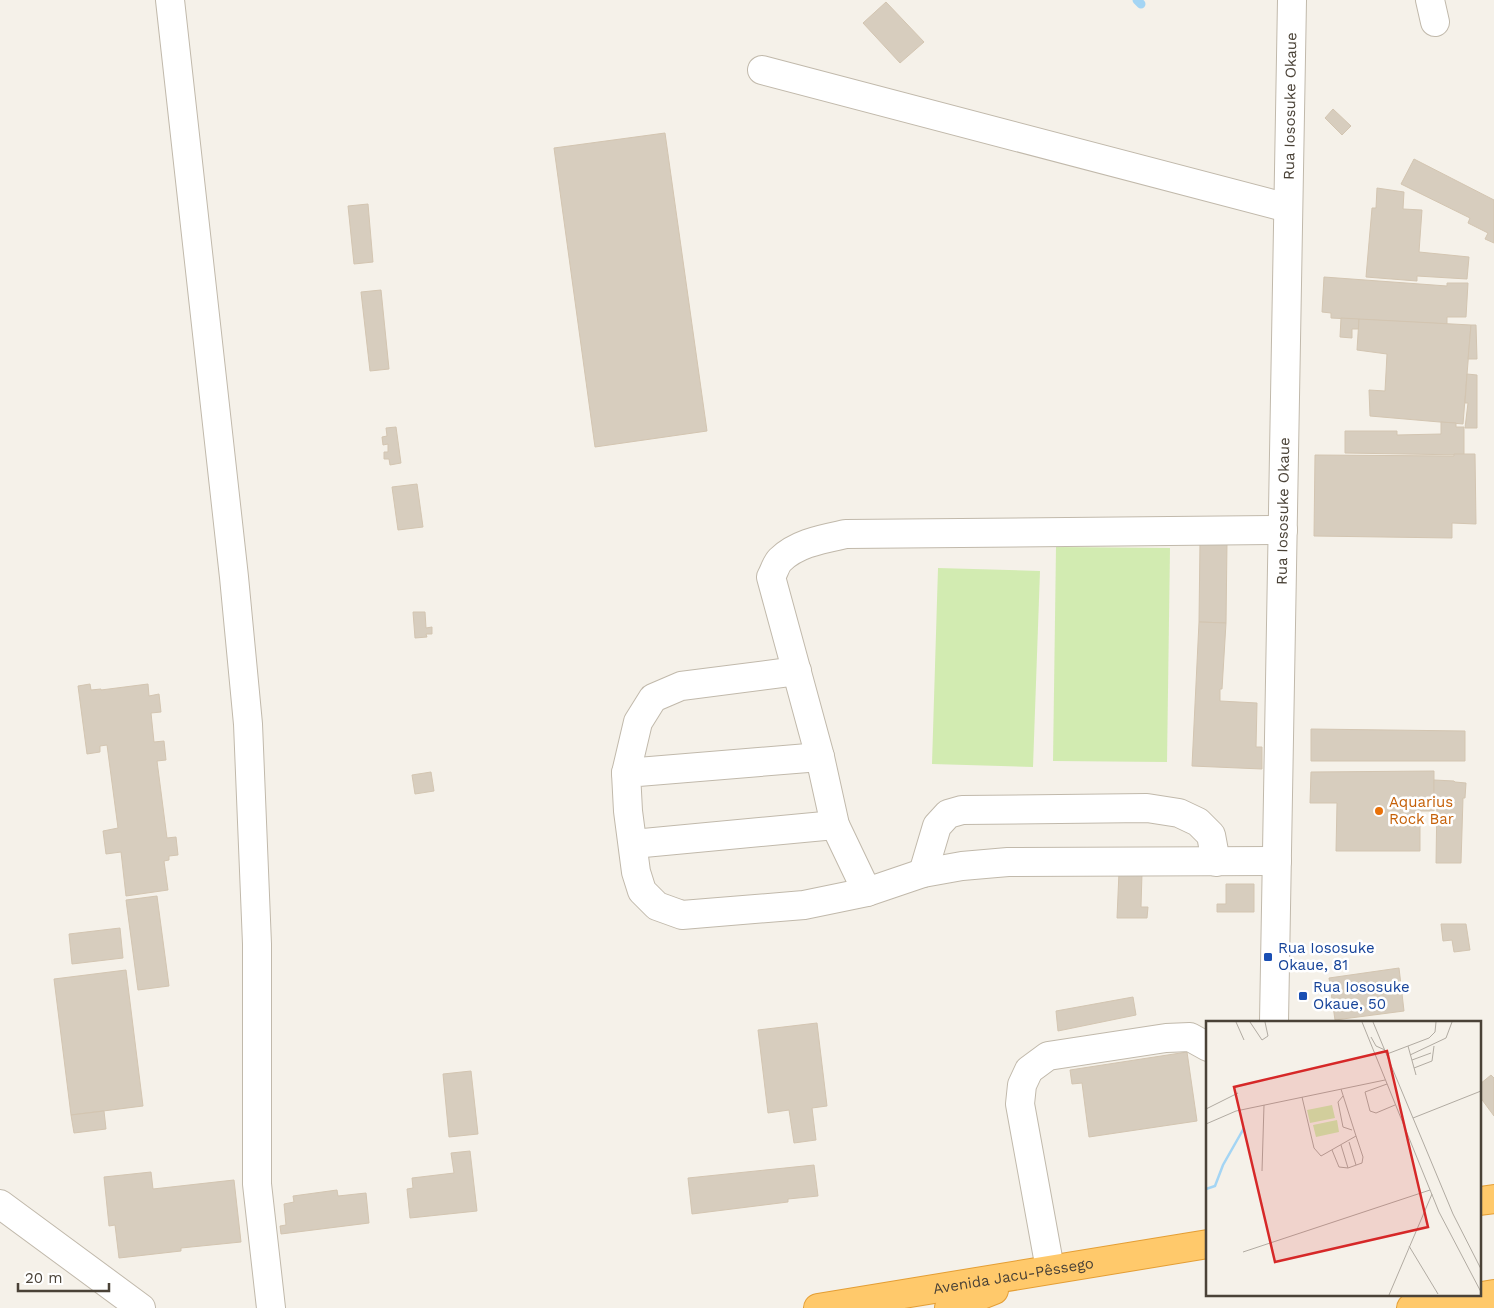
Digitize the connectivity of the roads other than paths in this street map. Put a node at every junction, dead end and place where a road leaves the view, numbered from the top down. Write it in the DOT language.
graph roads {
  1 [pos="170,0"];
  2 [pos="1292,0"];
  3 [pos="762,70"];
  4 [pos="1288,208"];
  5 [pos="1283,530"];
  6 [pos="797,671"];
  7 [pos="820,757"];
  8 [pos="626,773"];
  9 [pos="834,825"];
  10 [pos="632,844"];
  11 [pos="1277,861"];
  12 [pos="1216,862"];
  13 [pos="923,873"];
  14 [pos="867,892"];
  15 [pos="1274,1021"];
  16 [pos="1206,1046"];
  17 [pos="0,1204"];
  18 [pos="1206,1244"];
  19 [pos="1050,1269"];
  20 [pos="1482,1300"];
  21 [pos="862,1305"];
  22 [pos="142,1308"];
  23 [pos="271,1308"];
  24 [pos="818,1308"];
  25 [pos="948,1308"];
  26 [pos="1411,1308"];
  1 -- 23 [label="street"];
  2 -- 4 [label="street, Rua Iososuke Okaue"];
  3 -- 4 [label="street"];
  4 -- 5 [label="street, Rua Iososuke Okaue"];
  5 -- 6 [label="street"];
  5 -- 11 [label="street, Rua Iososuke Okaue"];
  6 -- 7 [label="street"];
  6 -- 8 [label="street"];
  7 -- 8 [label="street"];
  7 -- 9 [label="street"];
  8 -- 10 [label="street"];
  9 -- 10 [label="street"];
  9 -- 14 [label="street"];
  10 -- 14 [label="street"];
  11 -- 12 [label="street"];
  11 -- 15 [label="street, Rua Iososuke Okaue"];
  12 -- 13 [label="street"];
  12 -- 13 [label="street"];
  13 -- 14 [label="street"];
  16 -- 19 [label="street"];
  17 -- 22 [label="street"];
  18 -- 19 [label="highway, Avenida Jacu-Pêssego"];
  19 -- 21 [label="highway, Avenida Jacu-Pêssego"];
  19 -- 25 [label="highway"];
  20 -- 26 [label="highway"];
  21 -- 24 [label="highway, Avenida Jacu-Pêssego"];
}
